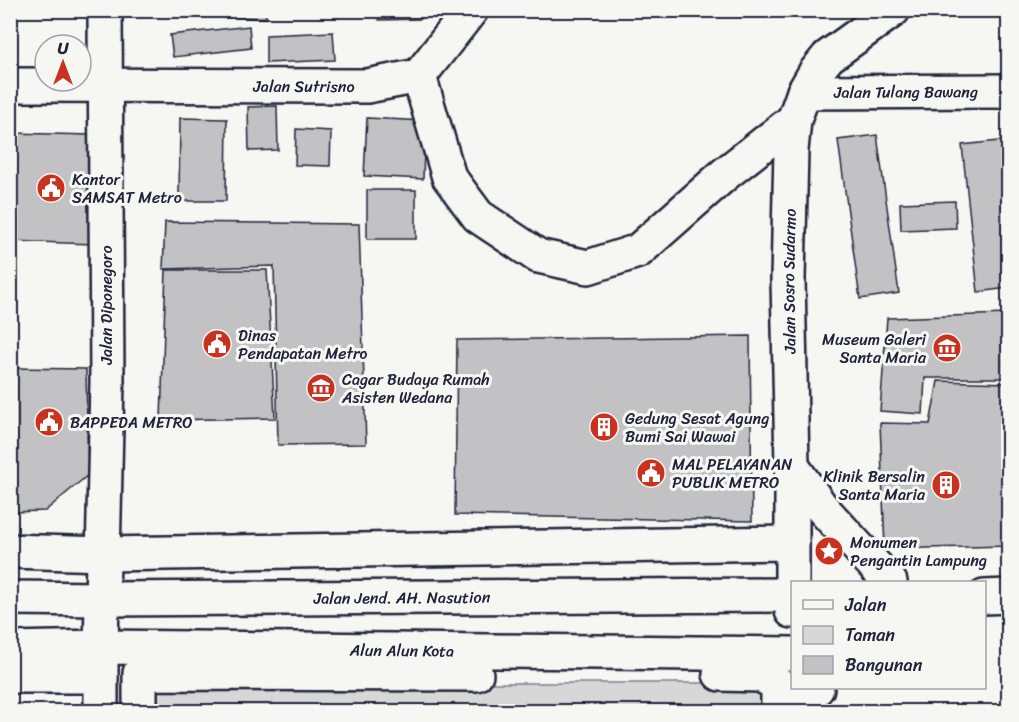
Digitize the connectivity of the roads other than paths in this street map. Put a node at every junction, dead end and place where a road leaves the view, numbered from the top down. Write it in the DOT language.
graph roads {
  1 [pos="105,10"];
  2 [pos="471,10"];
  3 [pos="893,10"];
  4 [pos="419,76"];
  5 [pos="10,85"];
  6 [pos="104,85"];
  7 [pos="1008,91"];
  8 [pos="799,106"];
  9 [pos="792,466"];
  10 [pos="792,543"];
  11 [pos="10,551"];
  12 [pos="103,554"];
  13 [pos="792,581"];
  14 [pos="889,581"];
  15 [pos="791,595"];
  16 [pos="1008,596"];
  17 [pos="986,597"];
  18 [pos="10,598"];
  19 [pos="102,599"];
  20 [pos="10,649"];
  21 [pos="791,654"];
  22 [pos="100,663"];
  23 [pos="10,676"];
  24 [pos="793,689"];
  25 [pos="815,689"];
  26 [pos="101,711"];
  27 [pos="140,711"];
  28 [pos="778,711"];
  29 [pos="793,711"];
  1 -- 6 [label="main road, Jalan Diponegoro"];
  2 -- 4 [label="main road"];
  3 -- 8 [label="main road, Jalan Sosro Sudarmo"];
  4 -- 6 [label="main road, Jalan Sutrisno"];
  4 -- 8 [label="main road"];
  5 -- 6 [label="main road, Jalan Sutrisno"];
  6 -- 12 [label="main road, Jalan Diponegoro"];
  7 -- 8 [label="main road, Jalan Tulang Bawang"];
  8 -- 9 [label="main road, Jalan Sosro Sudarmo"];
  9 -- 10 [label="main road, Jalan Sosro Sudarmo"];
  9 -- 14 [label="main road"];
  10 -- 12 [label="main road"];
  10 -- 13 [label="main road, Jalan Sosro Sudarmo"];
  11 -- 12 [label="main road"];
  12 -- 19 [label="main road, Jalan Diponegoro"];
  15 -- 19 [label="main road, Jalan Jend. AH. Nasution"];
  16 -- 17 [label="main road"];
  18 -- 19 [label="main road, Jalan Jend. AH. Nasution"];
  19 -- 22 [label="main road, Jalan Diponegoro"];
  20 -- 22 [label="main road, Alun Alun Kota"];
  21 -- 22 [label="main road, Alun Alun Kota"];
  22 -- 23 [label="main road"];
  22 -- 26 [label="main road, Jalan Diponegoro"];
  24 -- 29 [label="main road"];
  25 -- 29 [label="main road"];
  27 -- 28 [label="main road"];
}
